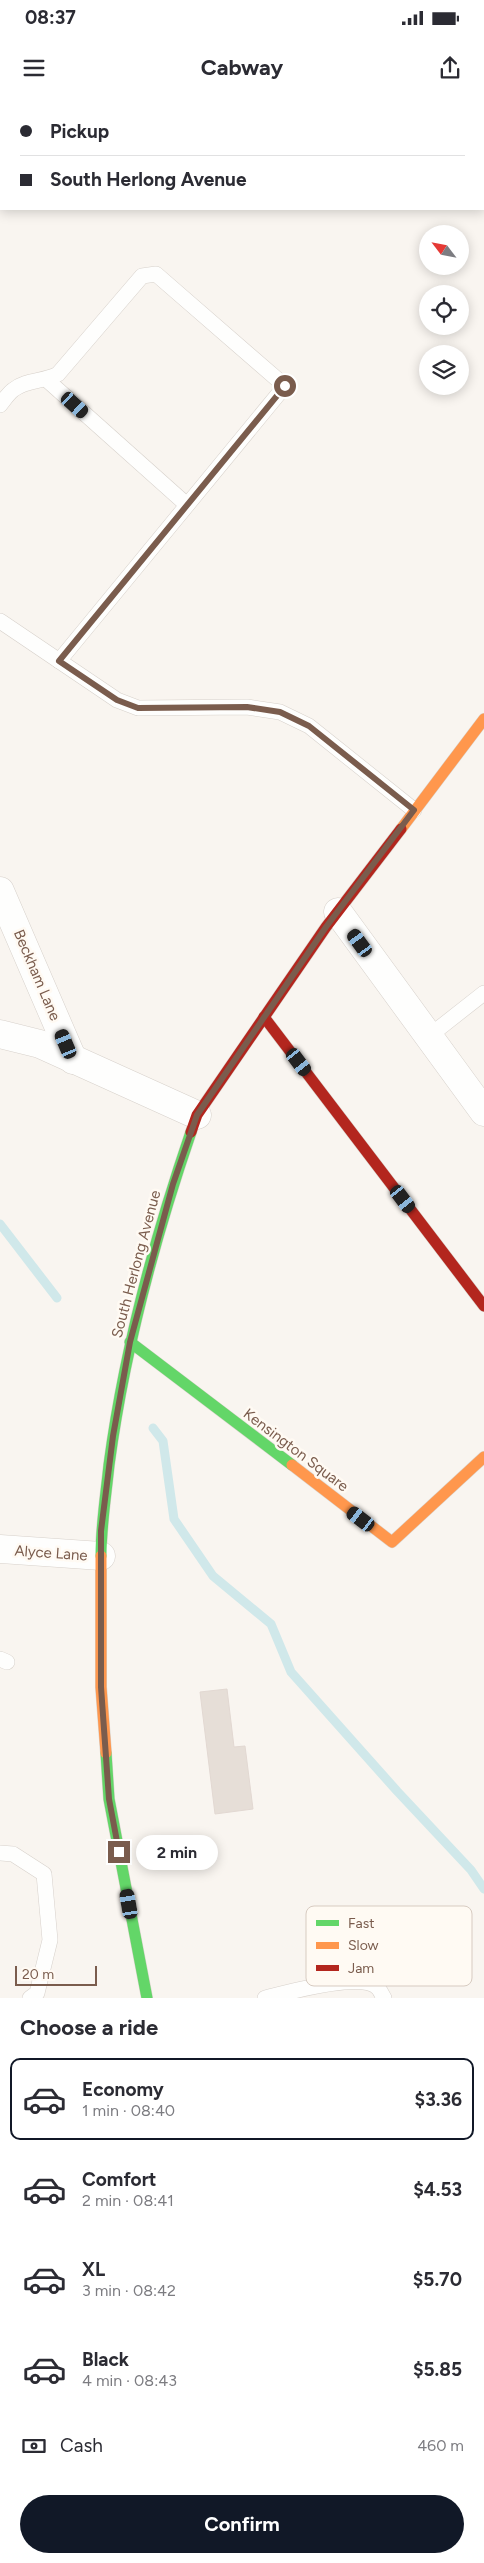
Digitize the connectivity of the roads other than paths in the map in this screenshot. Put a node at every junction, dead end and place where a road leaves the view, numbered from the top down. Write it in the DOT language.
graph roads {
  1 [pos="47,380"];
  2 [pos="0,405"];
  3 [pos="187,505"];
  4 [pos="0,621"];
  5 [pos="59,661"];
  6 [pos="484,719"];
  7 [pos="414,810"];
  8 [pos="0,891"];
  9 [pos="338,912"];
  10 [pos="484,993"];
  11 [pos="264,1017"];
  12 [pos="0,1034"];
  13 [pos="428,1037"];
  14 [pos="73,1060"];
  15 [pos="483,1109"];
  16 [pos="197,1115"];
  17 [pos="484,1306"];
  18 [pos="130,1342"];
  19 [pos="484,1457"];
  20 [pos="0,1549"];
  21 [pos="101,1556"];
  22 [pos="0,1853"];
  23 [pos="321,1986"];
  24 [pos="374,1986"];
  25 [pos="30,1998"];
  26 [pos="147,1998"];
  27 [pos="265,1998"];
  28 [pos="384,1998"];
  1 -- 2 [label="lane"];
  1 -- 3 [label="lane"];
  1 -- 3 [label="lane"];
  3 -- 5 [label="lane"];
  4 -- 5 [label="lane"];
  5 -- 7 [label="lane"];
  6 -- 7 [label="street, South Herlong Avenue"];
  7 -- 9 [label="street, South Herlong Avenue"];
  8 -- 14 [label="street, Beckham Lane"];
  9 -- 11 [label="street, South Herlong Avenue"];
  9 -- 13 [label="street"];
  10 -- 13 [label="lane"];
  11 -- 16 [label="street, South Herlong Avenue"];
  11 -- 17 [label="street"];
  12 -- 14 [label="street"];
  13 -- 15 [label="street"];
  14 -- 16 [label="street"];
  16 -- 18 [label="street, South Herlong Avenue"];
  18 -- 19 [label="street, Kensington Square"];
  18 -- 21 [label="street, South Herlong Avenue"];
  20 -- 21 [label="street, Alyce Lane"];
  21 -- 26 [label="street, South Herlong Avenue"];
  22 -- 25 [label="lane"];
  23 -- 27 [label="lane"];
  24 -- 28 [label="lane"];
}
